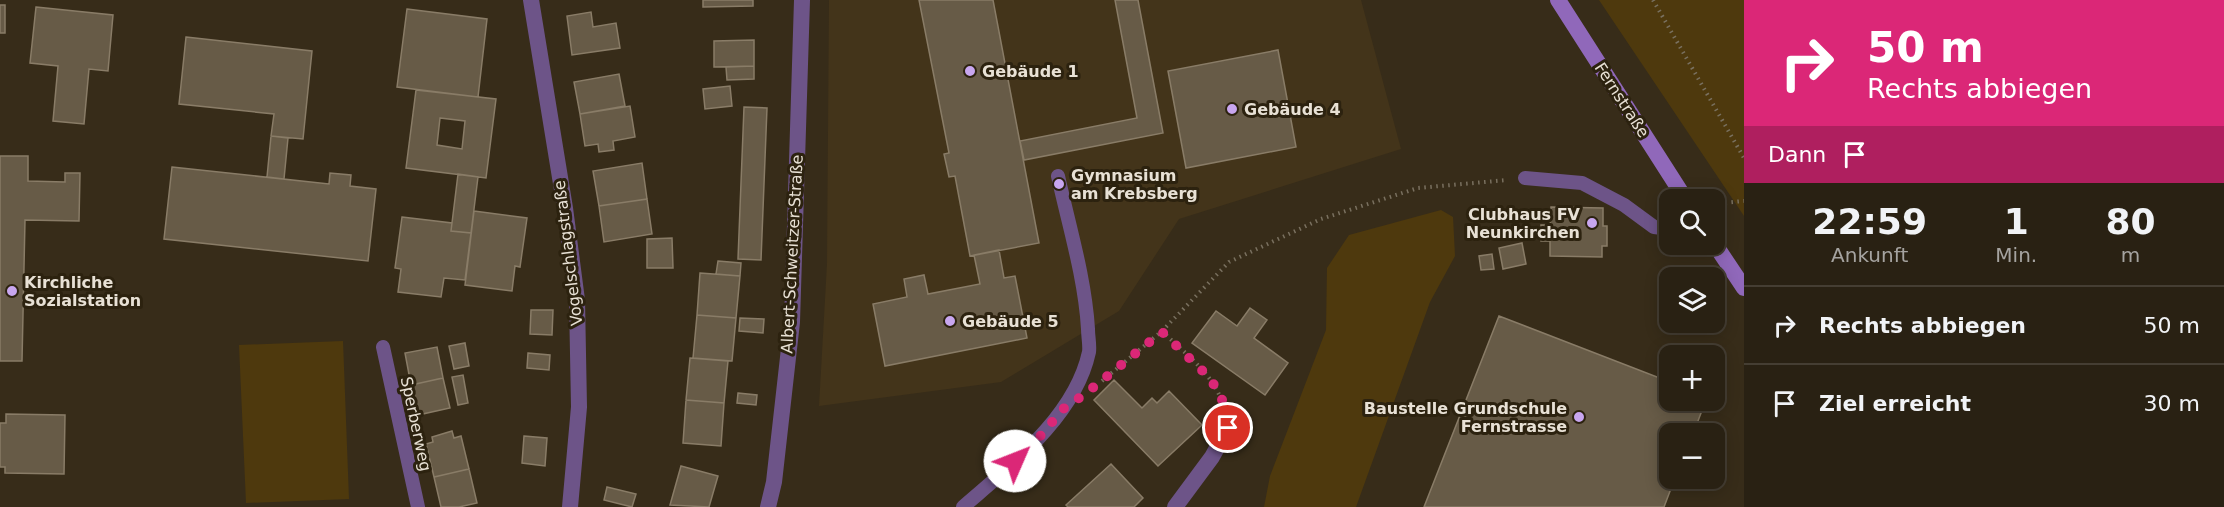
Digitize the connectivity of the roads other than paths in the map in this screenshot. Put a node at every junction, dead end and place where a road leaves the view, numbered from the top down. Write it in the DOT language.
graph roads {
  1 [pos="531,0"];
  2 [pos="802,0"];
  3 [pos="1558,0"];
  4 [pos="1058,176"];
  5 [pos="1525,178"];
  6 [pos="1679,189"];
  7 [pos="1659,228"];
  8 [pos="1722,255"];
  9 [pos="1744,288"];
  10 [pos="382,347"];
  11 [pos="1228,428"];
  12 [pos="418,507"];
  13 [pos="570,507"];
  14 [pos="768,507"];
  15 [pos="963,507"];
  16 [pos="1175,507"];
  1 -- 13 [label="street, Vogelschlagstraße"];
  2 -- 14 [label="street, Albert-Schweitzer-Straße"];
  3 -- 6 [label="main road, Fernstraße"];
  4 -- 15 [label="lane"];
  5 -- 7 [label="lane"];
  8 -- 9 [label="main road"];
  10 -- 12 [label="lane, Sperberweg"];
  11 -- 16 [label="street"];
}
